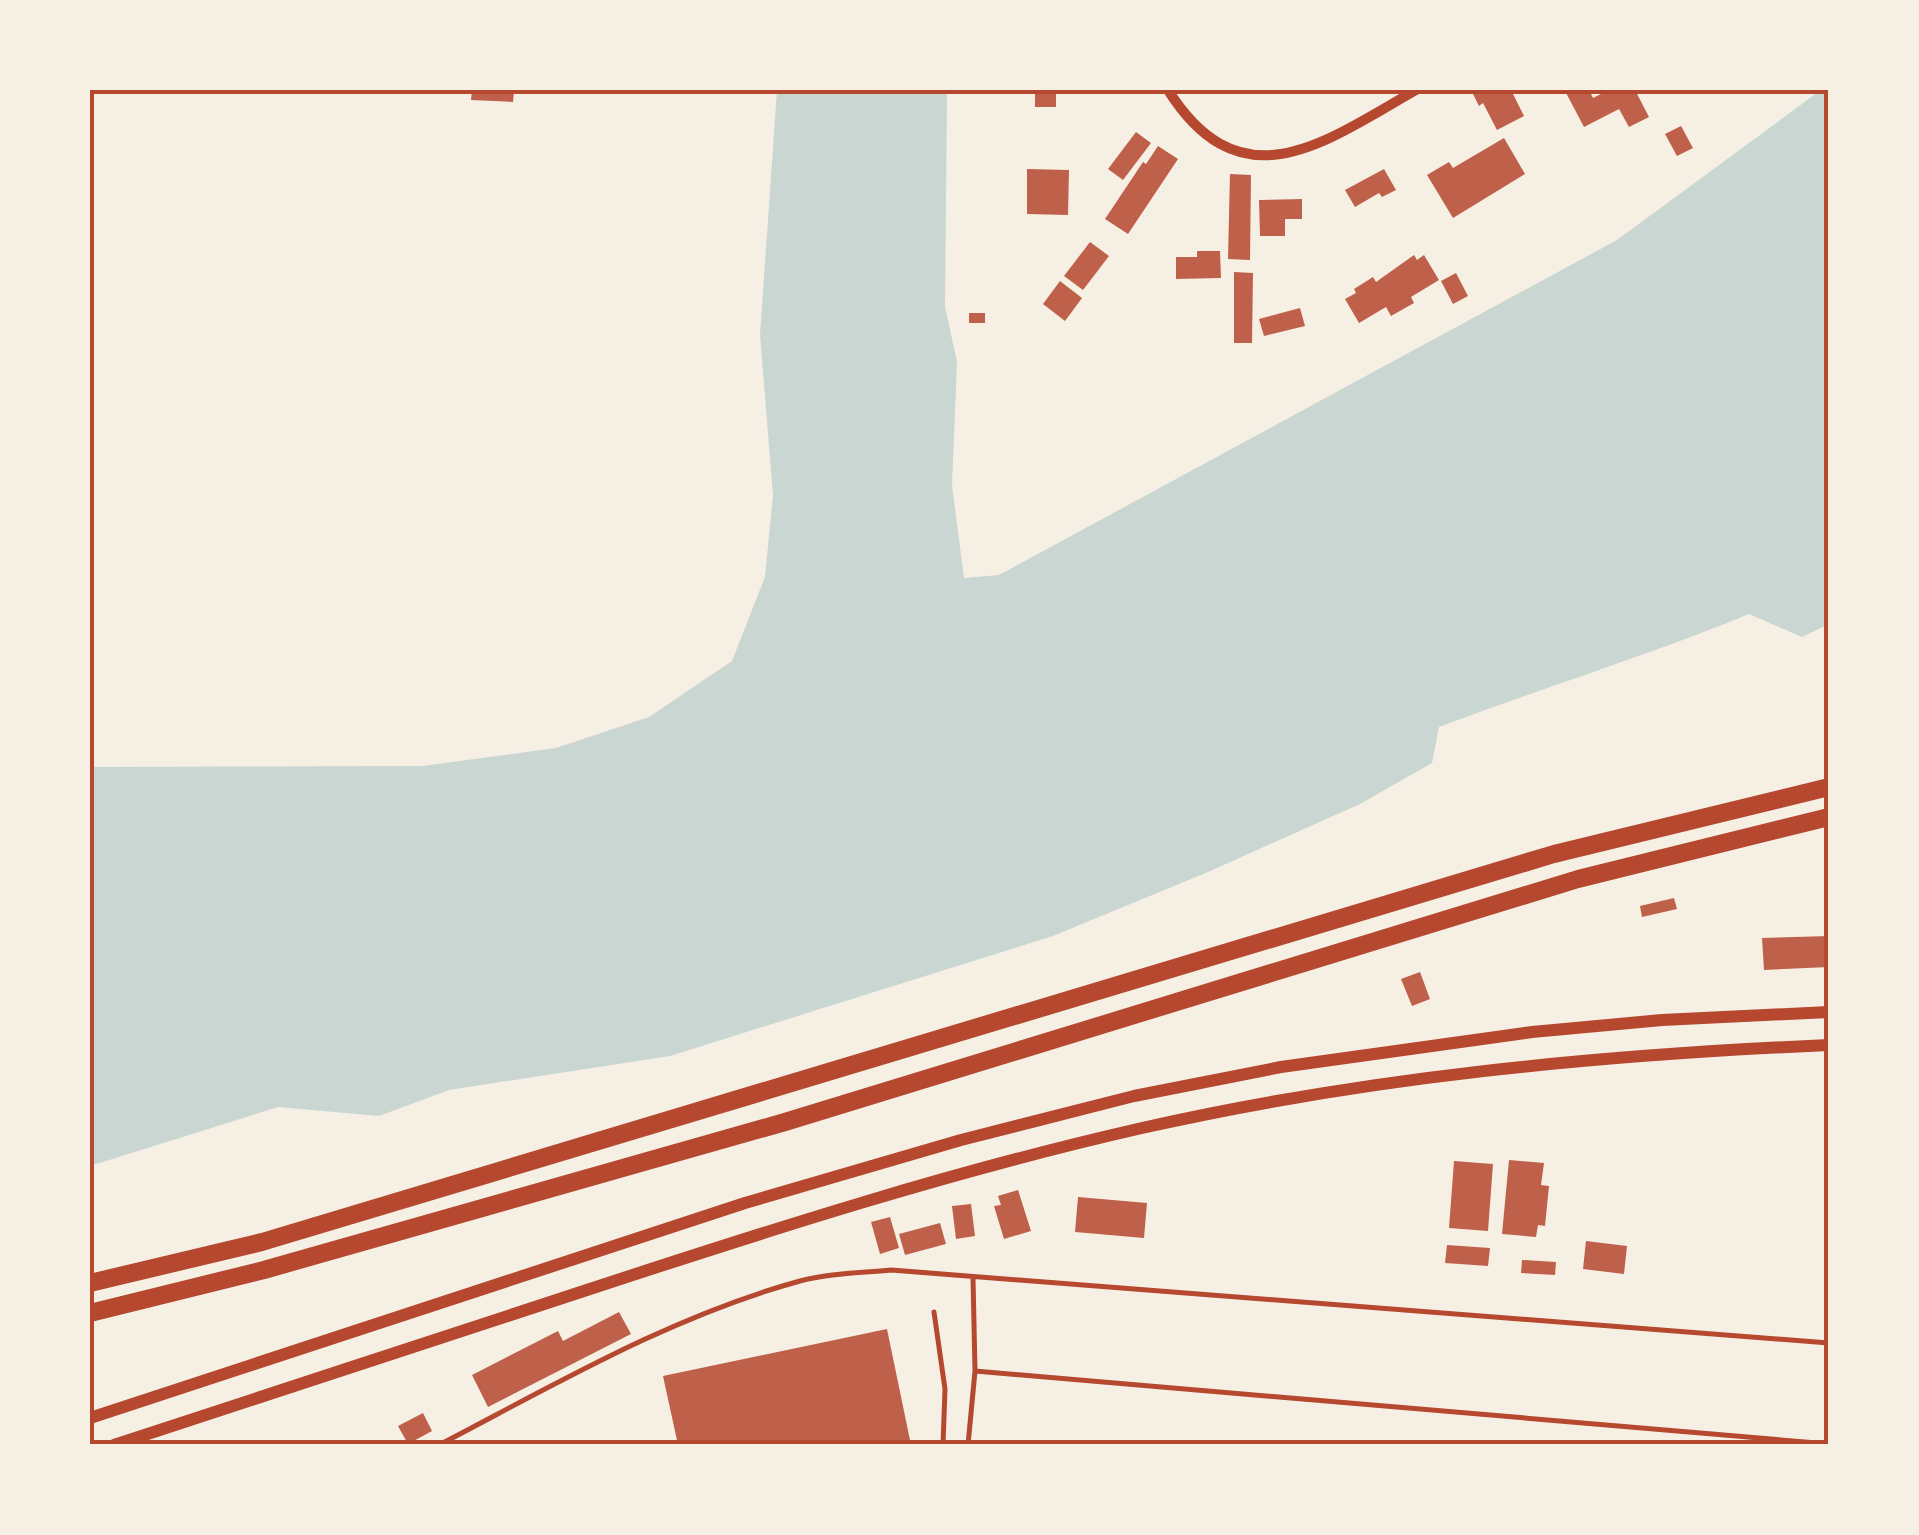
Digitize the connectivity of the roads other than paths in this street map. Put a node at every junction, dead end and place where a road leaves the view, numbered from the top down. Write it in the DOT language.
graph roads {
  1 [pos="1168,90"];
  2 [pos="1416,90"];
  3 [pos="1829,786"];
  4 [pos="1829,816"];
  5 [pos="1829,1012"];
  6 [pos="1829,1045"];
  7 [pos="973,1278"];
  8 [pos="90,1283"];
  9 [pos="934,1312"];
  10 [pos="90,1313"];
  11 [pos="1829,1343"];
  12 [pos="975,1372"];
  13 [pos="90,1418"];
  14 [pos="1829,1444"];
  15 [pos="114,1445"];
  16 [pos="439,1445"];
  17 [pos="942,1445"];
  18 [pos="968,1445"];
  1 -- 2 [label="street"];
  3 -- 8 [label="highway"];
  4 -- 10 [label="highway"];
  5 -- 13 [label="street"];
  6 -- 15 [label="street"];
  7 -- 11 [label="lane"];
  7 -- 12 [label="lane"];
  7 -- 16 [label="lane"];
  9 -- 17 [label="lane"];
  12 -- 14 [label="lane"];
  12 -- 18 [label="lane"];
}
